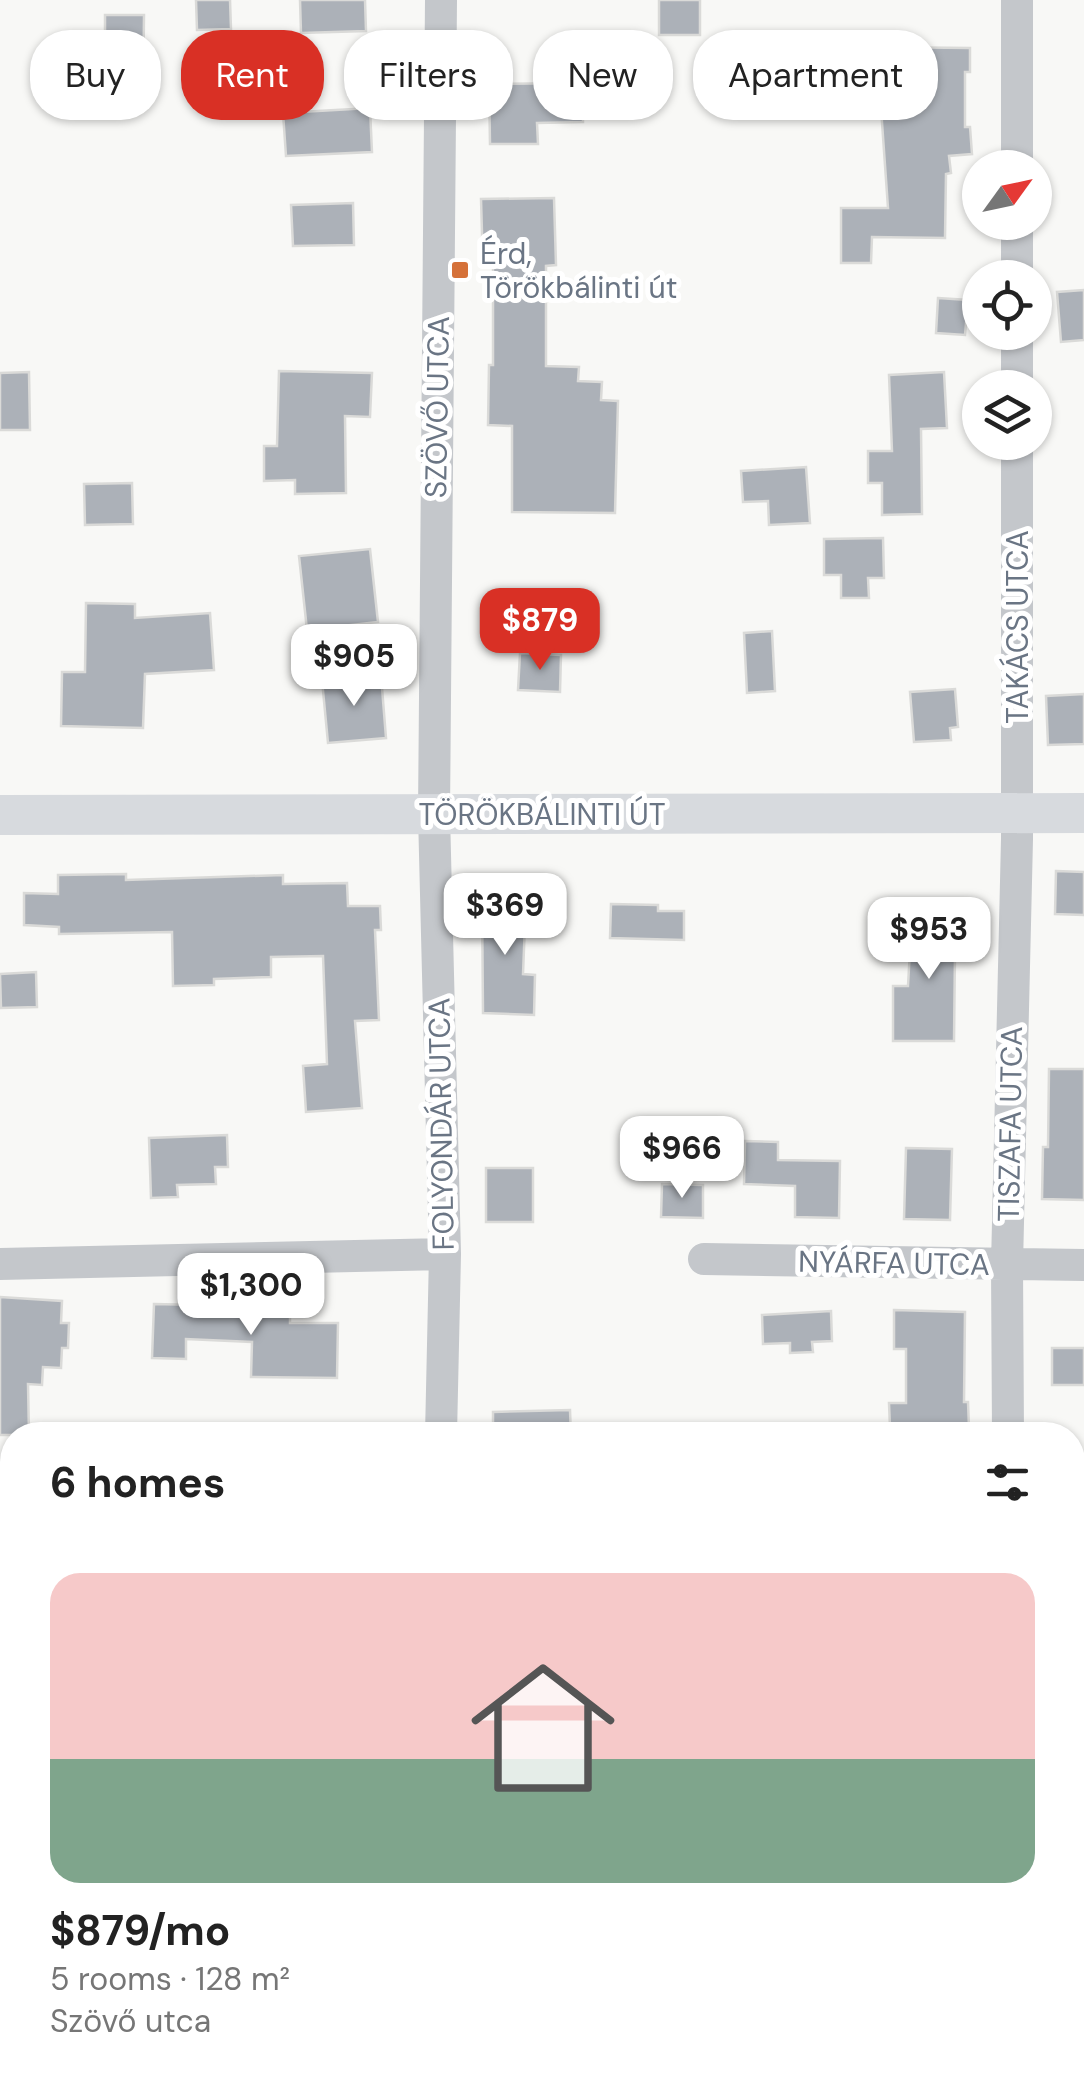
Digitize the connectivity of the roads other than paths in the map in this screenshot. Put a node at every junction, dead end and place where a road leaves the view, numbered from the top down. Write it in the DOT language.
graph roads {
  1 [pos="440,0"];
  2 [pos="1017,0"];
  3 [pos="1017,150"];
  4 [pos="1017,460"];
  5 [pos="1017,812"];
  6 [pos="1084,812"];
  7 [pos="434,814"];
  8 [pos="0,815"];
  9 [pos="445,1254"];
  10 [pos="704,1259"];
  11 [pos="0,1264"];
  12 [pos="1006,1265"];
  13 [pos="1084,1265"];
  14 [pos="441,1422"];
  15 [pos="1008,1422"];
  1 -- 7 [label="street, SZÖVŐ UTCA"];
  2 -- 3 [label="street"];
  4 -- 5 [label="street, TAKÁCS UTCA"];
  5 -- 6 [label="main road, TÖRÖKBÁLINTI ÚT"];
  5 -- 7 [label="main road, TÖRÖKBÁLINTI ÚT"];
  5 -- 12 [label="street, TISZAFA UTCA"];
  7 -- 8 [label="main road, TÖRÖKBÁLINTI ÚT"];
  7 -- 9 [label="street, FOLYONDÁR UTCA"];
  9 -- 11 [label="street"];
  9 -- 14 [label="street, FOLYONDÁR UTCA"];
  10 -- 12 [label="street, NYÁRFA UTCA"];
  12 -- 13 [label="street, NYÁRFA UTCA"];
  12 -- 15 [label="street, TISZAFA UTCA"];
}
